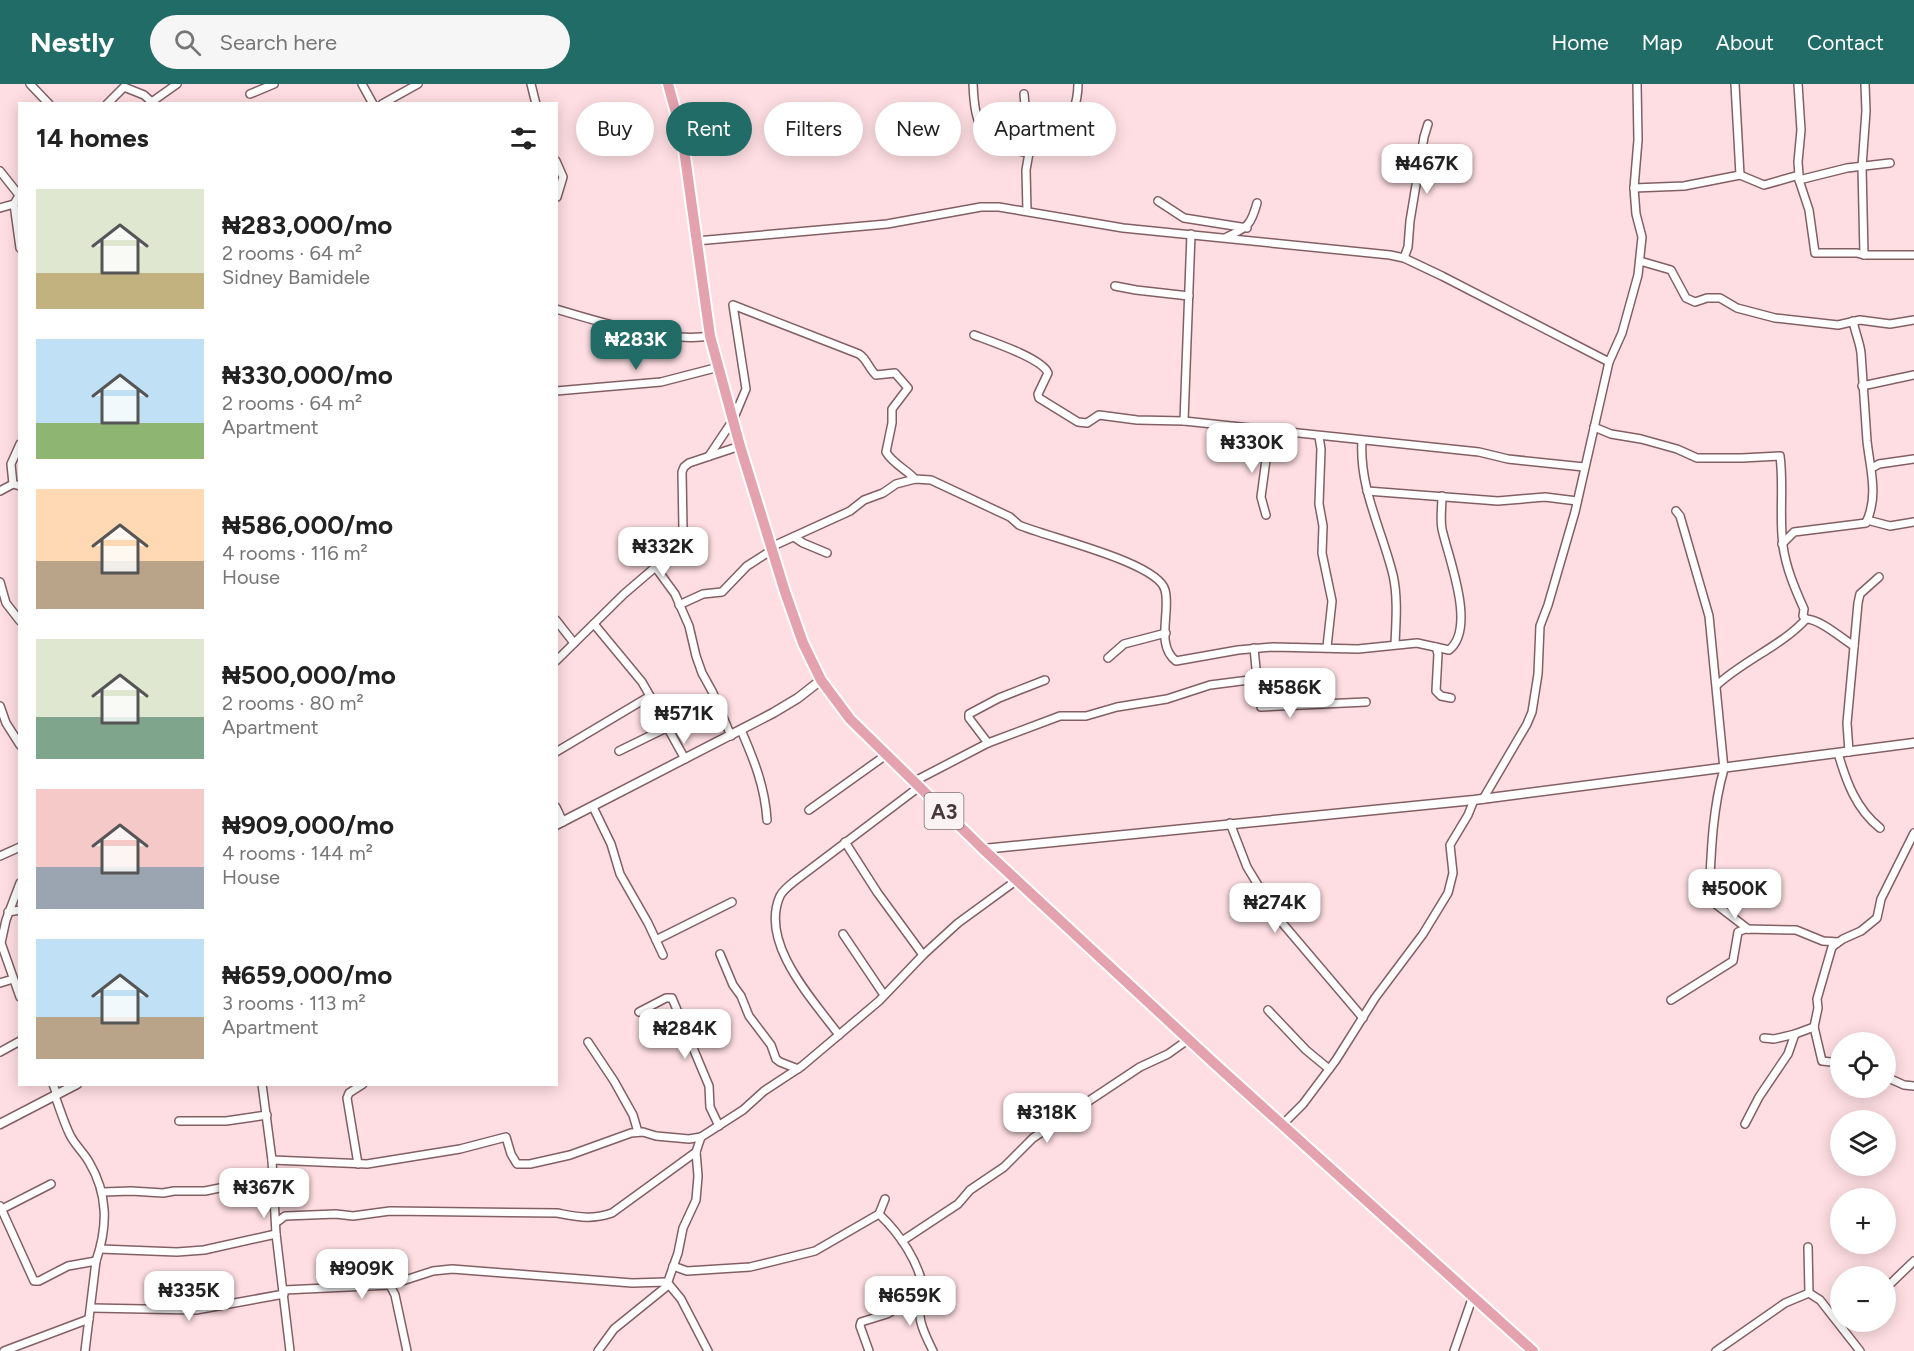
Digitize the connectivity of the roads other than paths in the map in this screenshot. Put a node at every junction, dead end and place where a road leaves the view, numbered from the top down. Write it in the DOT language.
graph roads {
  1 [pos="30,84"];
  2 [pos="177,84"];
  3 [pos="274,84"];
  4 [pos="362,84"];
  5 [pos="418,84"];
  6 [pos="531,84"];
  7 [pos="668,84"];
  8 [pos="973,84"];
  9 [pos="1078,84"];
  10 [pos="1637,84"];
  11 [pos="1735,84"];
  12 [pos="1798,84"];
  13 [pos="1865,84"];
  14 [pos="123,85"];
  15 [pos="250,94"];
  16 [pos="1024,94"];
  17 [pos="47,102"];
  18 [pos="109,102"];
  19 [pos="153,102"];
  20 [pos="371,102"];
  21 [pos="386,102"];
  22 [pos="536,102"];
  23 [pos="974,102"];
  24 [pos="1025,102"];
  25 [pos="1076,102"];
  26 [pos="1428,124"];
  27 [pos="1028,156"];
  28 [pos="1890,163"];
  29 [pos="558,166"];
  30 [pos="1862,167"];
  31 [pos="0,171"];
  32 [pos="1740,175"];
  33 [pos="1799,177"];
  34 [pos="1634,188"];
  35 [pos="18,193"];
  36 [pos="558,194"];
  37 [pos="18,196"];
  38 [pos="1158,201"];
  39 [pos="1257,203"];
  40 [pos="14,204"];
  41 [pos="0,208"];
  42 [pos="1027,211"];
  43 [pos="1246,228"];
  44 [pos="18,233"];
  45 [pos="1191,234"];
  46 [pos="1225,238"];
  47 [pos="696,242"];
  48 [pos="1864,255"];
  49 [pos="1914,255"];
  50 [pos="1404,258"];
  51 [pos="1640,261"];
  52 [pos="1115,286"];
  53 [pos="1189,296"];
  54 [pos="558,310"];
  55 [pos="1914,320"];
  56 [pos="1853,321"];
  57 [pos="974,335"];
  58 [pos="710,336"];
  59 [pos="1609,362"];
  60 [pos="719,367"];
  61 [pos="1914,375"];
  62 [pos="1862,386"];
  63 [pos="558,391"];
  64 [pos="734,420"];
  65 [pos="1184,421"];
  66 [pos="1594,427"];
  67 [pos="1269,430"];
  68 [pos="1319,436"];
  69 [pos="1362,441"];
  70 [pos="740,446"];
  71 [pos="18,448"];
  72 [pos="709,456"];
  73 [pos="1914,459"];
  74 [pos="1584,467"];
  75 [pos="1872,468"];
  76 [pos="915,479"];
  77 [pos="16,485"];
  78 [pos="0,490"];
  79 [pos="1367,491"];
  80 [pos="1442,496"];
  81 [pos="1577,501"];
  82 [pos="1676,511"];
  83 [pos="1266,515"];
  84 [pos="1867,520"];
  85 [pos="1914,522"];
  86 [pos="794,537"];
  87 [pos="1782,544"];
  88 [pos="772,549"];
  89 [pos="827,553"];
  90 [pos="656,568"];
  91 [pos="1879,577"];
  92 [pos="0,582"];
  93 [pos="679,605"];
  94 [pos="18,618"];
  95 [pos="1806,619"];
  96 [pos="558,623"];
  97 [pos="594,624"];
  98 [pos="1166,633"];
  99 [pos="574,643"];
  100 [pos="1395,644"];
  101 [pos="1854,646"];
  102 [pos="1327,647"];
  103 [pos="1254,648"];
  104 [pos="1439,650"];
  105 [pos="1108,658"];
  106 [pos="558,659"];
  107 [pos="1257,679"];
  108 [pos="821,680"];
  109 [pos="1045,680"];
  110 [pos="1716,685"];
  111 [pos="650,696"];
  112 [pos="1451,698"];
  113 [pos="1366,702"];
  114 [pos="0,706"];
  115 [pos="666,728"];
  116 [pos="741,730"];
  117 [pos="731,736"];
  118 [pos="18,742"];
  119 [pos="988,743"];
  120 [pos="1914,743"];
  121 [pos="558,751"];
  122 [pos="619,751"];
  123 [pos="1849,752"];
  124 [pos="1838,753"];
  125 [pos="886,754"];
  126 [pos="685,759"];
  127 [pos="1724,769"];
  128 [pos="916,784"];
  129 [pos="1478,799"];
  130 [pos="593,807"];
  131 [pos="809,810"];
  132 [pos="767,820"];
  133 [pos="1230,823"];
  134 [pos="560,824"];
  135 [pos="1880,828"];
  136 [pos="1914,833"];
  137 [pos="845,842"];
  138 [pos="1907,847"];
  139 [pos="18,849"];
  140 [pos="983,849"];
  141 [pos="1914,852"];
  142 [pos="0,856"];
  143 [pos="1017,880"];
  144 [pos="18,888"];
  145 [pos="732,902"];
  146 [pos="18,910"];
  147 [pos="8,912"];
  148 [pos="2,928"];
  149 [pos="1748,928"];
  150 [pos="843,934"];
  151 [pos="656,940"];
  152 [pos="1838,942"];
  153 [pos="720,954"];
  154 [pos="663,955"];
  155 [pos="923,955"];
  156 [pos="13,979"];
  157 [pos="0,983"];
  158 [pos="18,992"];
  159 [pos="884,995"];
  160 [pos="1671,1000"];
  161 [pos="1268,1010"];
  162 [pos="639,1012"];
  163 [pos="1363,1018"];
  164 [pos="1814,1026"];
  165 [pos="1795,1034"];
  166 [pos="839,1035"];
  167 [pos="1764,1038"];
  168 [pos="1189,1039"];
  169 [pos="18,1042"];
  170 [pos="588,1042"];
  171 [pos="0,1052"];
  172 [pos="1830,1062"];
  173 [pos="798,1069"];
  174 [pos="1329,1069"];
  175 [pos="1896,1081"];
  176 [pos="54,1086"];
  177 [pos="74,1086"];
  178 [pos="262,1086"];
  179 [pos="360,1086"];
  180 [pos="1914,1086"];
  181 [pos="56,1096"];
  182 [pos="267,1115"];
  183 [pos="179,1121"];
  184 [pos="0,1124"];
  185 [pos="1745,1124"];
  186 [pos="719,1125"];
  187 [pos="1282,1125"];
  188 [pos="638,1132"];
  189 [pos="701,1137"];
  190 [pos="696,1152"];
  191 [pos="272,1160"];
  192 [pos="358,1164"];
  193 [pos="273,1177"];
  194 [pos="51,1184"];
  195 [pos="103,1192"];
  196 [pos="885,1199"];
  197 [pos="1,1208"];
  198 [pos="276,1211"];
  199 [pos="879,1214"];
  200 [pos="285,1216"];
  201 [pos="277,1222"];
  202 [pos="276,1234"];
  203 [pos="902,1241"];
  204 [pos="1808,1247"];
  205 [pos="100,1249"];
  206 [pos="96,1261"];
  207 [pos="1914,1261"];
  208 [pos="673,1266"];
  209 [pos="1896,1278"];
  210 [pos="667,1282"];
  211 [pos="390,1286"];
  212 [pos="284,1292"];
  213 [pos="1809,1293"];
  214 [pos="922,1294"];
  215 [pos="1473,1296"];
  216 [pos="91,1308"];
  217 [pos="1830,1311"];
  218 [pos="89,1318"];
  219 [pos="1847,1332"];
  220 [pos="4,1351"];
  221 [pos="85,1351"];
  222 [pos="290,1351"];
  223 [pos="407,1351"];
  224 [pos="598,1351"];
  225 [pos="708,1351"];
  226 [pos="869,1351"];
  227 [pos="933,1351"];
  228 [pos="1454,1351"];
  229 [pos="1533,1351"];
  230 [pos="1716,1351"];
  231 [pos="1860,1351"];
  1 -- 17 [label="street"];
  2 -- 19 [label="street"];
  3 -- 15 [label="street"];
  4 -- 20 [label="street"];
  5 -- 21 [label="street"];
  6 -- 22 [label="street"];
  7 -- 47 [label="highway, A3"];
  8 -- 23 [label="street"];
  9 -- 25 [label="street"];
  10 -- 34 [label="street"];
  11 -- 32 [label="street"];
  12 -- 33 [label="street"];
  13 -- 30 [label="street"];
  14 -- 18 [label="street"];
  14 -- 19 [label="street"];
  16 -- 24 [label="street"];
  26 -- 50 [label="street"];
  27 -- 42 [label="street"];
  28 -- 30 [label="street"];
  29 -- 36 [label="street"];
  30 -- 33 [label="street"];
  30 -- 48 [label="street"];
  31 -- 35 [label="street"];
  32 -- 33 [label="street"];
  32 -- 34 [label="street"];
  33 -- 48 [label="street"];
  34 -- 51 [label="street"];
  37 -- 40 [label="street"];
  38 -- 43 [label="street"];
  39 -- 43 [label="street"];
  40 -- 41 [label="street"];
  40 -- 44 [label="street"];
  42 -- 45 [label="street"];
  42 -- 47 [label="street"];
  43 -- 46 [label="street"];
  45 -- 46 [label="street"];
  45 -- 53 [label="street"];
  46 -- 50 [label="street"];
  47 -- 58 [label="highway, A3"];
  48 -- 49 [label="street"];
  50 -- 59 [label="street"];
  51 -- 56 [label="street"];
  51 -- 59 [label="street"];
  52 -- 53 [label="street"];
  53 -- 65 [label="street"];
  54 -- 58 [label="street"];
  55 -- 56 [label="street"];
  56 -- 62 [label="street"];
  57 -- 65 [label="street"];
  58 -- 60 [label="highway, A3"];
  59 -- 66 [label="street"];
  60 -- 63 [label="street"];
  60 -- 64 [label="highway, A3"];
  61 -- 62 [label="street"];
  62 -- 75 [label="street"];
  64 -- 70 [label="highway, A3"];
  64 -- 72 [label="street"];
  64 -- 76 [label="street"];
  65 -- 67 [label="street"];
  66 -- 74 [label="street"];
  66 -- 87 [label="street"];
  67 -- 68 [label="street"];
  67 -- 83 [label="street"];
  68 -- 69 [label="street"];
  68 -- 102 [label="street"];
  69 -- 74 [label="street"];
  69 -- 79 [label="street"];
  70 -- 72 [label="street"];
  70 -- 88 [label="highway, A3"];
  71 -- 77 [label="street"];
  72 -- 90 [label="street"];
  73 -- 75 [label="street"];
  74 -- 81 [label="street"];
  75 -- 84 [label="street"];
  76 -- 86 [label="street"];
  76 -- 98 [label="street"];
  77 -- 78 [label="street"];
  79 -- 80 [label="street"];
  79 -- 100 [label="street"];
  80 -- 81 [label="street"];
  80 -- 104 [label="street"];
  81 -- 129 [label="street"];
  82 -- 110 [label="street"];
  84 -- 85 [label="street"];
  84 -- 87 [label="street"];
  86 -- 88 [label="street"];
  86 -- 89 [label="street"];
  87 -- 95 [label="street"];
  88 -- 93 [label="street"];
  88 -- 108 [label="highway, A3"];
  90 -- 93 [label="street"];
  90 -- 97 [label="street"];
  91 -- 101 [label="street"];
  92 -- 94 [label="street"];
  93 -- 117 [label="street"];
  95 -- 101 [label="street"];
  95 -- 110 [label="street"];
  96 -- 99 [label="street"];
  97 -- 99 [label="street"];
  97 -- 111 [label="street"];
  98 -- 103 [label="street"];
  98 -- 105 [label="street"];
  99 -- 106 [label="street"];
  100 -- 102 [label="street"];
  100 -- 104 [label="street"];
  101 -- 123 [label="street"];
  102 -- 103 [label="street"];
  103 -- 107 [label="street"];
  104 -- 112 [label="street"];
  107 -- 113 [label="street"];
  107 -- 119 [label="street"];
  108 -- 116 [label="street"];
  108 -- 125 [label="highway, A3"];
  109 -- 119 [label="street"];
  110 -- 127 [label="street"];
  111 -- 115 [label="street"];
  111 -- 121 [label="street"];
  114 -- 118 [label="street"];
  115 -- 122 [label="street"];
  115 -- 126 [label="street"];
  116 -- 117 [label="street"];
  116 -- 132 [label="street"];
  117 -- 126 [label="street"];
  119 -- 128 [label="street"];
  120 -- 123 [label="street"];
  123 -- 124 [label="street"];
  124 -- 127 [label="street"];
  124 -- 135 [label="street"];
  125 -- 128 [label="highway, A3"];
  125 -- 131 [label="street"];
  126 -- 130 [label="street"];
  127 -- 129 [label="street"];
  127 -- 149 [label="street"];
  128 -- 137 [label="street"];
  128 -- 140 [label="highway, A3"];
  129 -- 133 [label="street"];
  129 -- 163 [label="street"];
  130 -- 134 [label="street"];
  130 -- 151 [label="street"];
  133 -- 140 [label="street"];
  133 -- 163 [label="street"];
  136 -- 138 [label="street"];
  137 -- 155 [label="street"];
  137 -- 166 [label="street"];
  138 -- 141 [label="street"];
  138 -- 152 [label="street"];
  139 -- 142 [label="street"];
  140 -- 143 [label="highway, A3"];
  143 -- 155 [label="street"];
  143 -- 168 [label="highway, A3"];
  144 -- 147 [label="street"];
  145 -- 151 [label="street"];
  146 -- 147 [label="street"];
  147 -- 148 [label="street"];
  148 -- 156 [label="street"];
  149 -- 152 [label="street"];
  149 -- 160 [label="street"];
  150 -- 159 [label="street"];
  151 -- 154 [label="street"];
  152 -- 164 [label="street"];
  153 -- 173 [label="street"];
  155 -- 159 [label="street"];
  156 -- 157 [label="street"];
  156 -- 158 [label="street"];
  159 -- 166 [label="street"];
  161 -- 174 [label="street"];
  162 -- 186 [label="street"];
  163 -- 174 [label="street"];
  164 -- 165 [label="street"];
  164 -- 172 [label="street"];
  165 -- 167 [label="street"];
  165 -- 185 [label="street"];
  166 -- 173 [label="street"];
  168 -- 187 [label="highway, A3"];
  168 -- 203 [label="street"];
  169 -- 171 [label="street"];
  170 -- 188 [label="street"];
  173 -- 186 [label="street"];
  174 -- 187 [label="street"];
  175 -- 180 [label="street"];
  176 -- 181 [label="street"];
  177 -- 181 [label="street"];
  178 -- 182 [label="street"];
  179 -- 192 [label="street"];
  181 -- 184 [label="street"];
  181 -- 195 [label="street"];
  182 -- 183 [label="street"];
  182 -- 191 [label="street"];
  186 -- 189 [label="street"];
  187 -- 215 [label="highway, A3"];
  188 -- 189 [label="street"];
  188 -- 192 [label="street"];
  189 -- 190 [label="street"];
  190 -- 200 [label="street"];
  190 -- 208 [label="street"];
  191 -- 192 [label="street"];
  191 -- 193 [label="street"];
  193 -- 195 [label="street"];
  193 -- 198 [label="street"];
  194 -- 197 [label="street"];
  195 -- 205 [label="street"];
  196 -- 199 [label="street"];
  197 -- 206 [label="street"];
  198 -- 200 [label="street"];
  198 -- 201 [label="street"];
  199 -- 203 [label="street"];
  199 -- 208 [label="street"];
  200 -- 201 [label="street"];
  201 -- 202 [label="street"];
  202 -- 205 [label="street"];
  202 -- 212 [label="street"];
  203 -- 214 [label="street"];
  204 -- 213 [label="street"];
  205 -- 206 [label="street"];
  206 -- 216 [label="street"];
  207 -- 209 [label="street"];
  208 -- 210 [label="street"];
  210 -- 211 [label="street"];
  210 -- 224 [label="street"];
  210 -- 225 [label="street"];
  211 -- 212 [label="street"];
  211 -- 223 [label="street"];
  212 -- 216 [label="street"];
  212 -- 222 [label="street"];
  213 -- 217 [label="street"];
  213 -- 230 [label="street"];
  214 -- 226 [label="street"];
  214 -- 227 [label="street"];
  215 -- 228 [label="street"];
  215 -- 229 [label="highway, A3"];
  216 -- 218 [label="street"];
  218 -- 220 [label="street"];
  218 -- 221 [label="street"];
  219 -- 231 [label="street"];
}
